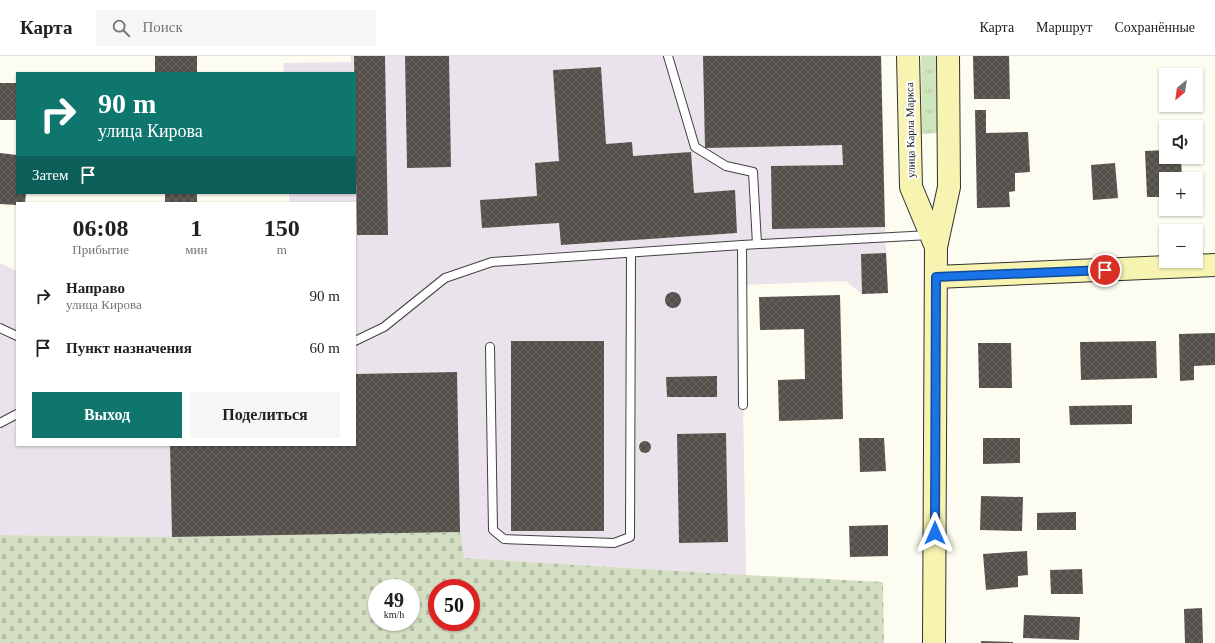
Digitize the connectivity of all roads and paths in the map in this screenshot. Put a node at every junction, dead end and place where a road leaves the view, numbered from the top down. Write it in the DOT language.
graph roads {
  1 [pos="668,56"];
  2 [pos="908,56"];
  3 [pos="948,56"];
  4 [pos="933,241"];
  5 [pos="757,244"];
  6 [pos="742,245"];
  7 [pos="631,253"];
  8 [pos="1215,265"];
  9 [pos="936,277"];
  10 [pos="0,328"];
  11 [pos="16,336"];
  12 [pos="356,340"];
  13 [pos="490,348"];
  14 [pos="743,404"];
  15 [pos="16,415"];
  16 [pos="0,423"];
  17 [pos="934,643"];
  1 -- 5 [label="lane"];
  2 -- 4 [label="main road, улица Карла Маркса"];
  3 -- 4 [label="main road, улица Карла Маркса"];
  4 -- 5 [label="lane"];
  4 -- 9 [label="main road, улица Карла Маркса"];
  5 -- 6 [label="lane"];
  6 -- 7 [label="lane"];
  6 -- 14 [label="lane"];
  7 -- 12 [label="lane"];
  7 -- 13 [label="lane"];
  8 -- 9 [label="main road"];
  9 -- 17 [label="main road, улица Карла Маркса"];
  10 -- 11 [label="lane"];
  15 -- 16 [label="lane"];
}
